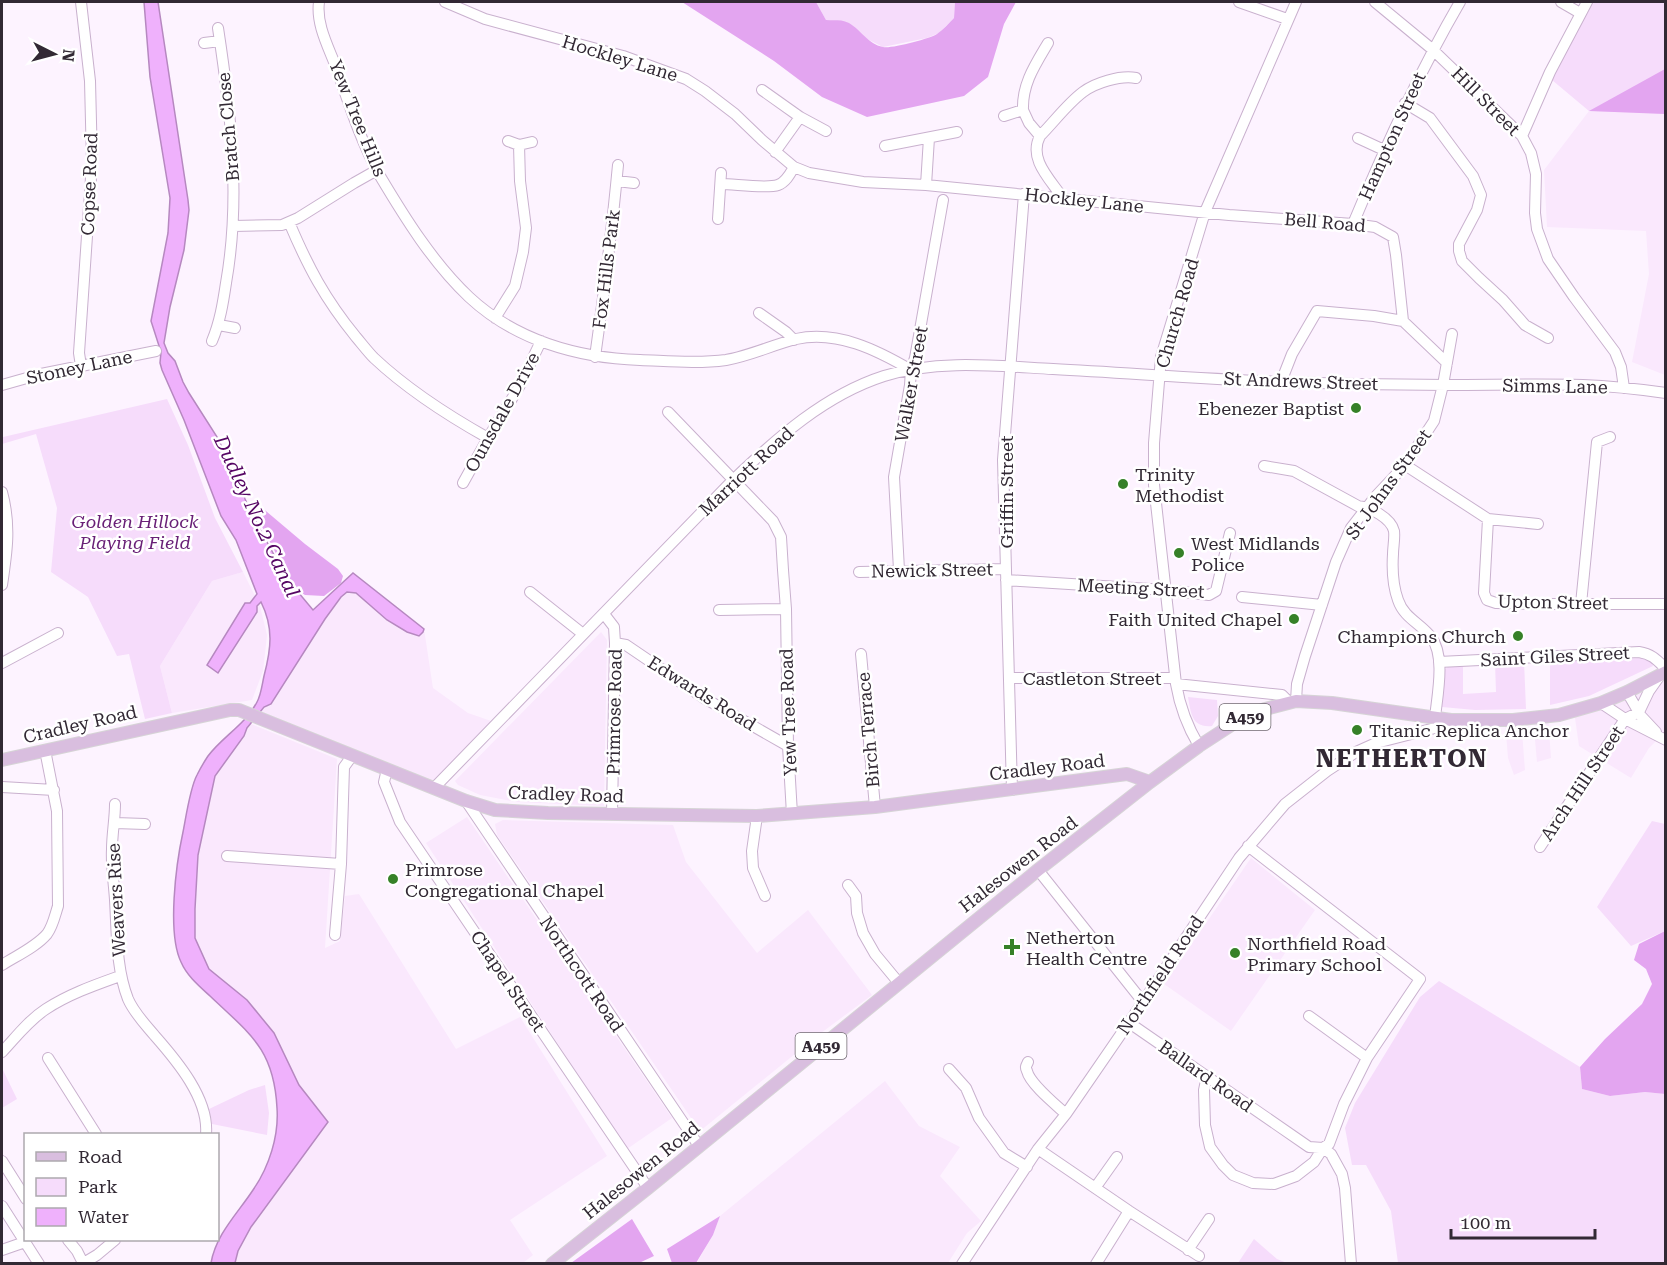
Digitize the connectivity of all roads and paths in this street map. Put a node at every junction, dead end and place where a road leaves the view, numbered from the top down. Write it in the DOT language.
graph roads {
  1 [pos="81,2"];
  2 [pos="319,2"];
  3 [pos="445,2"];
  4 [pos="1239,2"];
  5 [pos="1296,2"];
  6 [pos="1375,2"];
  7 [pos="1460,2"];
  8 [pos="1561,2"];
  9 [pos="1587,2"];
  10 [pos="1580,13"];
  11 [pos="1287,19"];
  12 [pos="218,28"];
  13 [pos="220,41"];
  14 [pos="204,43"];
  15 [pos="1048,43"];
  16 [pos="1432,49"];
  17 [pos="1136,78"];
  18 [pos="762,90"];
  19 [pos="1405,103"];
  20 [pos="1023,110"];
  21 [pos="1004,116"];
  22 [pos="800,117"];
  23 [pos="826,131"];
  24 [pos="957,132"];
  25 [pos="1040,136"];
  26 [pos="1522,136"];
  27 [pos="929,138"];
  28 [pos="1358,138"];
  29 [pos="508,141"];
  30 [pos="532,142"];
  31 [pos="519,145"];
  32 [pos="885,146"];
  33 [pos="1384,150"];
  34 [pos="775,152"];
  35 [pos="618,165"];
  36 [pos="794,167"];
  37 [pos="377,170"];
  38 [pos="617,181"];
  39 [pos="634,183"];
  40 [pos="926,185"];
  41 [pos="1024,194"];
  42 [pos="1062,197"];
  43 [pos="943,200"];
  44 [pos="1205,212"];
  45 [pos="718,219"];
  46 [pos="289,222"];
  47 [pos="1353,224"];
  48 [pos="233,226"];
  49 [pos="759,314"];
  50 [pos="495,318"];
  51 [pos="1403,321"];
  52 [pos="219,326"];
  53 [pos="235,328"];
  54 [pos="1452,334"];
  55 [pos="1548,338"];
  56 [pos="794,340"];
  57 [pos="212,341"];
  58 [pos="541,341"];
  59 [pos="156,351"];
  60 [pos="595,357"];
  61 [pos="1447,363"];
  62 [pos="81,366"];
  63 [pos="1011,367"];
  64 [pos="911,370"];
  65 [pos="1159,374"];
  66 [pos="1281,382"];
  67 [pos="2,385"];
  68 [pos="1443,385"];
  69 [pos="1624,388"];
  70 [pos="1665,393"];
  71 [pos="668,412"];
  72 [pos="1610,437"];
  73 [pos="488,438"];
  74 [pos="1406,465"];
  75 [pos="1264,466"];
  76 [pos="733,480"];
  77 [pos="464,483"];
  78 [pos="2,497"];
  79 [pos="1367,507"];
  80 [pos="1488,519"];
  81 [pos="1538,524"];
  82 [pos="1230,533"];
  83 [pos="1006,569"];
  84 [pos="899,570"];
  85 [pos="859,572"];
  86 [pos="1006,580"];
  87 [pos="2,585"];
  88 [pos="1166,590"];
  89 [pos="530,592"];
  90 [pos="1242,597"];
  91 [pos="1581,604"];
  92 [pos="1665,604"];
  93 [pos="1322,605"];
  94 [pos="786,609"];
  95 [pos="719,610"];
  96 [pos="604,614"];
  97 [pos="58,633"];
  98 [pos="583,634"];
  99 [pos="615,643"];
  100 [pos="861,654"];
  101 [pos="1439,662"];
  102 [pos="2,663"];
  103 [pos="1664,672"];
  104 [pos="1010,678"];
  105 [pos="1175,681"];
  106 [pos="1627,692"];
  107 [pos="1292,701"];
  108 [pos="1601,703"];
  109 [pos="1639,712"];
  110 [pos="1413,715"];
  111 [pos="1435,718"];
  112 [pos="1625,719"];
  113 [pos="1450,720"];
  114 [pos="1403,735"];
  115 [pos="1663,738"];
  116 [pos="788,746"];
  117 [pos="1199,746"];
  118 [pos="45,750"];
  119 [pos="352,756"];
  120 [pos="2,760"];
  121 [pos="387,769"];
  122 [pos="1150,782"];
  123 [pos="2,787"];
  124 [pos="434,788"];
  125 [pos="54,790"];
  126 [pos="1012,790"];
  127 [pos="466,801"];
  128 [pos="114,804"];
  129 [pos="875,807"];
  130 [pos="612,814"];
  131 [pos="792,814"];
  132 [pos="757,816"];
  133 [pos="115,823"];
  134 [pos="145,824"];
  135 [pos="1248,846"];
  136 [pos="1540,847"];
  137 [pos="227,856"];
  138 [pos="341,864"];
  139 [pos="1038,870"];
  140 [pos="848,885"];
  141 [pos="765,896"];
  142 [pos="335,934"];
  143 [pos="2,965"];
  144 [pos="120,976"];
  145 [pos="899,983"];
  146 [pos="1143,1002"];
  147 [pos="1309,1016"];
  148 [pos="1128,1022"];
  149 [pos="2,1052"];
  150 [pos="48,1058"];
  151 [pos="1367,1058"];
  152 [pos="1028,1062"];
  153 [pos="949,1069"];
  154 [pos="1206,1076"];
  155 [pos="1066,1113"];
  156 [pos="95,1133"];
  157 [pos="206,1133"];
  158 [pos="699,1146"];
  159 [pos="1323,1148"];
  160 [pos="1038,1149"];
  161 [pos="1116,1157"];
  162 [pos="2,1161"];
  163 [pos="1027,1167"];
  164 [pos="648,1188"];
  165 [pos="1095,1188"];
  166 [pos="24,1196"];
  167 [pos="2,1206"];
  168 [pos="1129,1211"];
  169 [pos="1209,1219"];
  170 [pos="24,1240"];
  171 [pos="70,1241"];
  172 [pos="113,1241"];
  173 [pos="25,1242"];
  174 [pos="2,1250"];
  175 [pos="1188,1250"];
  176 [pos="1198,1256"];
  177 [pos="39,1263"];
  178 [pos="82,1263"];
  179 [pos="552,1263"];
  180 [pos="962,1263"];
  181 [pos="1096,1263"];
  182 [pos="1351,1263"];
  1 -- 62 [label="street, Copse Road"];
  2 -- 37 [label="street, Yew Tree Hills"];
  3 -- 34 [label="street, Hockley Lane"];
  4 -- 11 [label="street"];
  5 -- 11 [label="street, Church Road"];
  6 -- 16 [label="street, Hill Street"];
  7 -- 16 [label="street, Hampton Street"];
  8 -- 10 [label="street"];
  9 -- 10 [label="street"];
  10 -- 26 [label="street"];
  11 -- 44 [label="street, Church Road"];
  12 -- 13 [label="street, Bratch Close"];
  13 -- 14 [label="street"];
  13 -- 48 [label="street, Bratch Close"];
  15 -- 20 [label="street"];
  16 -- 19 [label="street, Hampton Street"];
  16 -- 26 [label="street, Hill Street"];
  17 -- 25 [label="street"];
  18 -- 22 [label="street"];
  19 -- 33 [label="street, Hampton Street"];
  19 -- 55 [label="street"];
  20 -- 21 [label="street"];
  20 -- 25 [label="street"];
  22 -- 23 [label="street"];
  22 -- 34 [label="street"];
  24 -- 27 [label="street"];
  25 -- 42 [label="street"];
  26 -- 69 [label="street, Hill Street"];
  27 -- 32 [label="street"];
  27 -- 40 [label="street"];
  28 -- 33 [label="street"];
  29 -- 31 [label="street"];
  30 -- 31 [label="street"];
  31 -- 50 [label="street"];
  33 -- 47 [label="street, Hampton Street"];
  34 -- 36 [label="street, Hockley Lane"];
  35 -- 38 [label="street, Fox Hills Park"];
  36 -- 40 [label="street, Hockley Lane"];
  36 -- 45 [label="street"];
  37 -- 46 [label="street"];
  37 -- 50 [label="street, Yew Tree Hills"];
  38 -- 39 [label="street"];
  38 -- 60 [label="street, Fox Hills Park"];
  40 -- 41 [label="street, Hockley Lane"];
  41 -- 42 [label="street, Hockley Lane"];
  41 -- 63 [label="street, Griffin Street"];
  42 -- 44 [label="street, Hockley Lane"];
  43 -- 64 [label="street, Walker Street"];
  44 -- 47 [label="street, Bell Road"];
  44 -- 65 [label="street, Church Road"];
  46 -- 48 [label="street"];
  46 -- 73 [label="street"];
  47 -- 51 [label="street, Bell Road"];
  48 -- 52 [label="street, Bratch Close"];
  49 -- 56 [label="street"];
  50 -- 58 [label="street, Yew Tree Hills"];
  51 -- 61 [label="street"];
  51 -- 66 [label="street"];
  52 -- 53 [label="street"];
  52 -- 57 [label="street, Bratch Close"];
  54 -- 61 [label="street, St Johns Street"];
  56 -- 60 [label="street, Yew Tree Hills"];
  56 -- 64 [label="street, Yew Tree Hills"];
  58 -- 60 [label="street, Yew Tree Hills"];
  58 -- 73 [label="street, Ounsdale Drive"];
  59 -- 62 [label="street, Stoney Lane"];
  61 -- 68 [label="street, St Johns Street"];
  62 -- 67 [label="street, Stoney Lane"];
  63 -- 64 [label="street, Marriott Road"];
  63 -- 65 [label="street, Marriott Road"];
  63 -- 83 [label="street, Griffin Street"];
  64 -- 76 [label="street, Marriott Road"];
  64 -- 84 [label="street, Walker Street"];
  65 -- 66 [label="street, St Andrews Street"];
  65 -- 88 [label="street, Church Road"];
  66 -- 68 [label="street, St Andrews Street"];
  68 -- 69 [label="street, Simms Lane"];
  68 -- 74 [label="street, St Johns Street"];
  69 -- 70 [label="street, Simms Lane"];
  71 -- 76 [label="street, Yew Tree Road"];
  72 -- 91 [label="street"];
  73 -- 77 [label="street, Ounsdale Drive"];
  74 -- 79 [label="street, St Johns Street"];
  74 -- 80 [label="street"];
  75 -- 79 [label="street"];
  76 -- 94 [label="street, Yew Tree Road"];
  76 -- 96 [label="street, Marriott Road"];
  78 -- 87 [label="street"];
  79 -- 93 [label="street, St Johns Street"];
  79 -- 101 [label="street"];
  80 -- 81 [label="street"];
  80 -- 91 [label="street, Upton Street"];
  82 -- 88 [label="street, Meeting Street"];
  83 -- 84 [label="street, Newick Street"];
  83 -- 86 [label="street, Griffin Street"];
  84 -- 85 [label="street, Newick Street"];
  86 -- 88 [label="street, Meeting Street"];
  86 -- 104 [label="street, Griffin Street"];
  88 -- 105 [label="street, Church Road"];
  89 -- 98 [label="street"];
  90 -- 93 [label="street"];
  91 -- 92 [label="street, Upton Street"];
  93 -- 107 [label="street, St Johns Street"];
  94 -- 95 [label="street"];
  94 -- 116 [label="street, Yew Tree Road"];
  96 -- 98 [label="street, Marriott Road"];
  96 -- 99 [label="street, Primrose Road"];
  97 -- 102 [label="street"];
  98 -- 124 [label="street, Marriott Road"];
  99 -- 116 [label="street, Edwards Road"];
  99 -- 130 [label="street, Primrose Road"];
  100 -- 129 [label="street, Birch Terrace"];
  101 -- 103 [label="street, Saint Giles Street"];
  101 -- 111 [label="street"];
  103 -- 106 [label="main road, A459"];
  103 -- 109 [label="street"];
  104 -- 105 [label="street, Castleton Street"];
  104 -- 126 [label="street, Griffin Street"];
  105 -- 107 [label="street, Castleton Street"];
  105 -- 117 [label="street, Church Road"];
  106 -- 108 [label="main road, A459"];
  106 -- 109 [label="street"];
  107 -- 110 [label="main road, Halesowen Road / A459"];
  107 -- 117 [label="main road, Halesowen Road / A459"];
  108 -- 112 [label="street"];
  108 -- 113 [label="main road, Halesowen Road / A459"];
  109 -- 112 [label="street"];
  109 -- 115 [label="street"];
  110 -- 111 [label="main road, Halesowen Road / A459"];
  110 -- 114 [label="street"];
  111 -- 113 [label="main road, Halesowen Road / A459"];
  112 -- 115 [label="street"];
  112 -- 136 [label="street, Arch Hill Street"];
  113 -- 114 [label="street, Northfield Road"];
  114 -- 135 [label="street, Northfield Road"];
  116 -- 131 [label="street, Yew Tree Road"];
  117 -- 122 [label="main road, Halesowen Road / A459"];
  118 -- 119 [label="main road, Cradley Road"];
  118 -- 120 [label="main road, Cradley Road"];
  118 -- 125 [label="street"];
  119 -- 121 [label="main road, Cradley Road"];
  119 -- 138 [label="street"];
  121 -- 124 [label="main road, Cradley Road"];
  121 -- 164 [label="street, Chapel Street"];
  122 -- 126 [label="main road, Cradley Road"];
  122 -- 139 [label="main road, Halesowen Road / A459"];
  123 -- 125 [label="street"];
  124 -- 127 [label="main road, Cradley Road"];
  125 -- 143 [label="street"];
  126 -- 129 [label="main road, Cradley Road"];
  127 -- 130 [label="main road, Cradley Road"];
  127 -- 158 [label="street, Northcott Road"];
  128 -- 133 [label="street, Weavers Rise"];
  129 -- 131 [label="main road, Cradley Road"];
  130 -- 132 [label="main road, Cradley Road"];
  131 -- 132 [label="main road, Cradley Road"];
  132 -- 141 [label="street"];
  133 -- 134 [label="street, Weavers Rise"];
  133 -- 144 [label="street, Weavers Rise"];
  135 -- 146 [label="street, Northfield Road"];
  135 -- 151 [label="street"];
  137 -- 138 [label="street"];
  138 -- 142 [label="street"];
  139 -- 145 [label="main road, Halesowen Road / A459"];
  139 -- 146 [label="street"];
  140 -- 145 [label="street"];
  144 -- 149 [label="street, Weavers Rise"];
  144 -- 157 [label="street, Weavers Rise"];
  145 -- 158 [label="main road, Halesowen Road / A459"];
  146 -- 148 [label="street, Northfield Road"];
  147 -- 151 [label="street"];
  148 -- 154 [label="street, Ballard Road"];
  148 -- 155 [label="street, Northfield Road"];
  150 -- 156 [label="street"];
  151 -- 159 [label="street"];
  152 -- 155 [label="street"];
  153 -- 163 [label="street"];
  154 -- 159 [label="street, Ballard Road"];
  154 -- 159 [label="street"];
  155 -- 160 [label="street, Northfield Road"];
  158 -- 164 [label="main road, Halesowen Road / A459"];
  159 -- 182 [label="street"];
  160 -- 163 [label="street, Northfield Road"];
  160 -- 165 [label="street"];
  161 -- 165 [label="street"];
  162 -- 166 [label="street"];
  163 -- 180 [label="street, Northfield Road"];
  164 -- 179 [label="main road, Halesowen Road / A459"];
  165 -- 168 [label="street"];
  167 -- 170 [label="street"];
  168 -- 175 [label="street"];
  168 -- 181 [label="street"];
  169 -- 175 [label="street"];
  171 -- 178 [label="street"];
  172 -- 178 [label="street"];
  173 -- 174 [label="street"];
  173 -- 177 [label="street"];
  175 -- 176 [label="street"];
}
